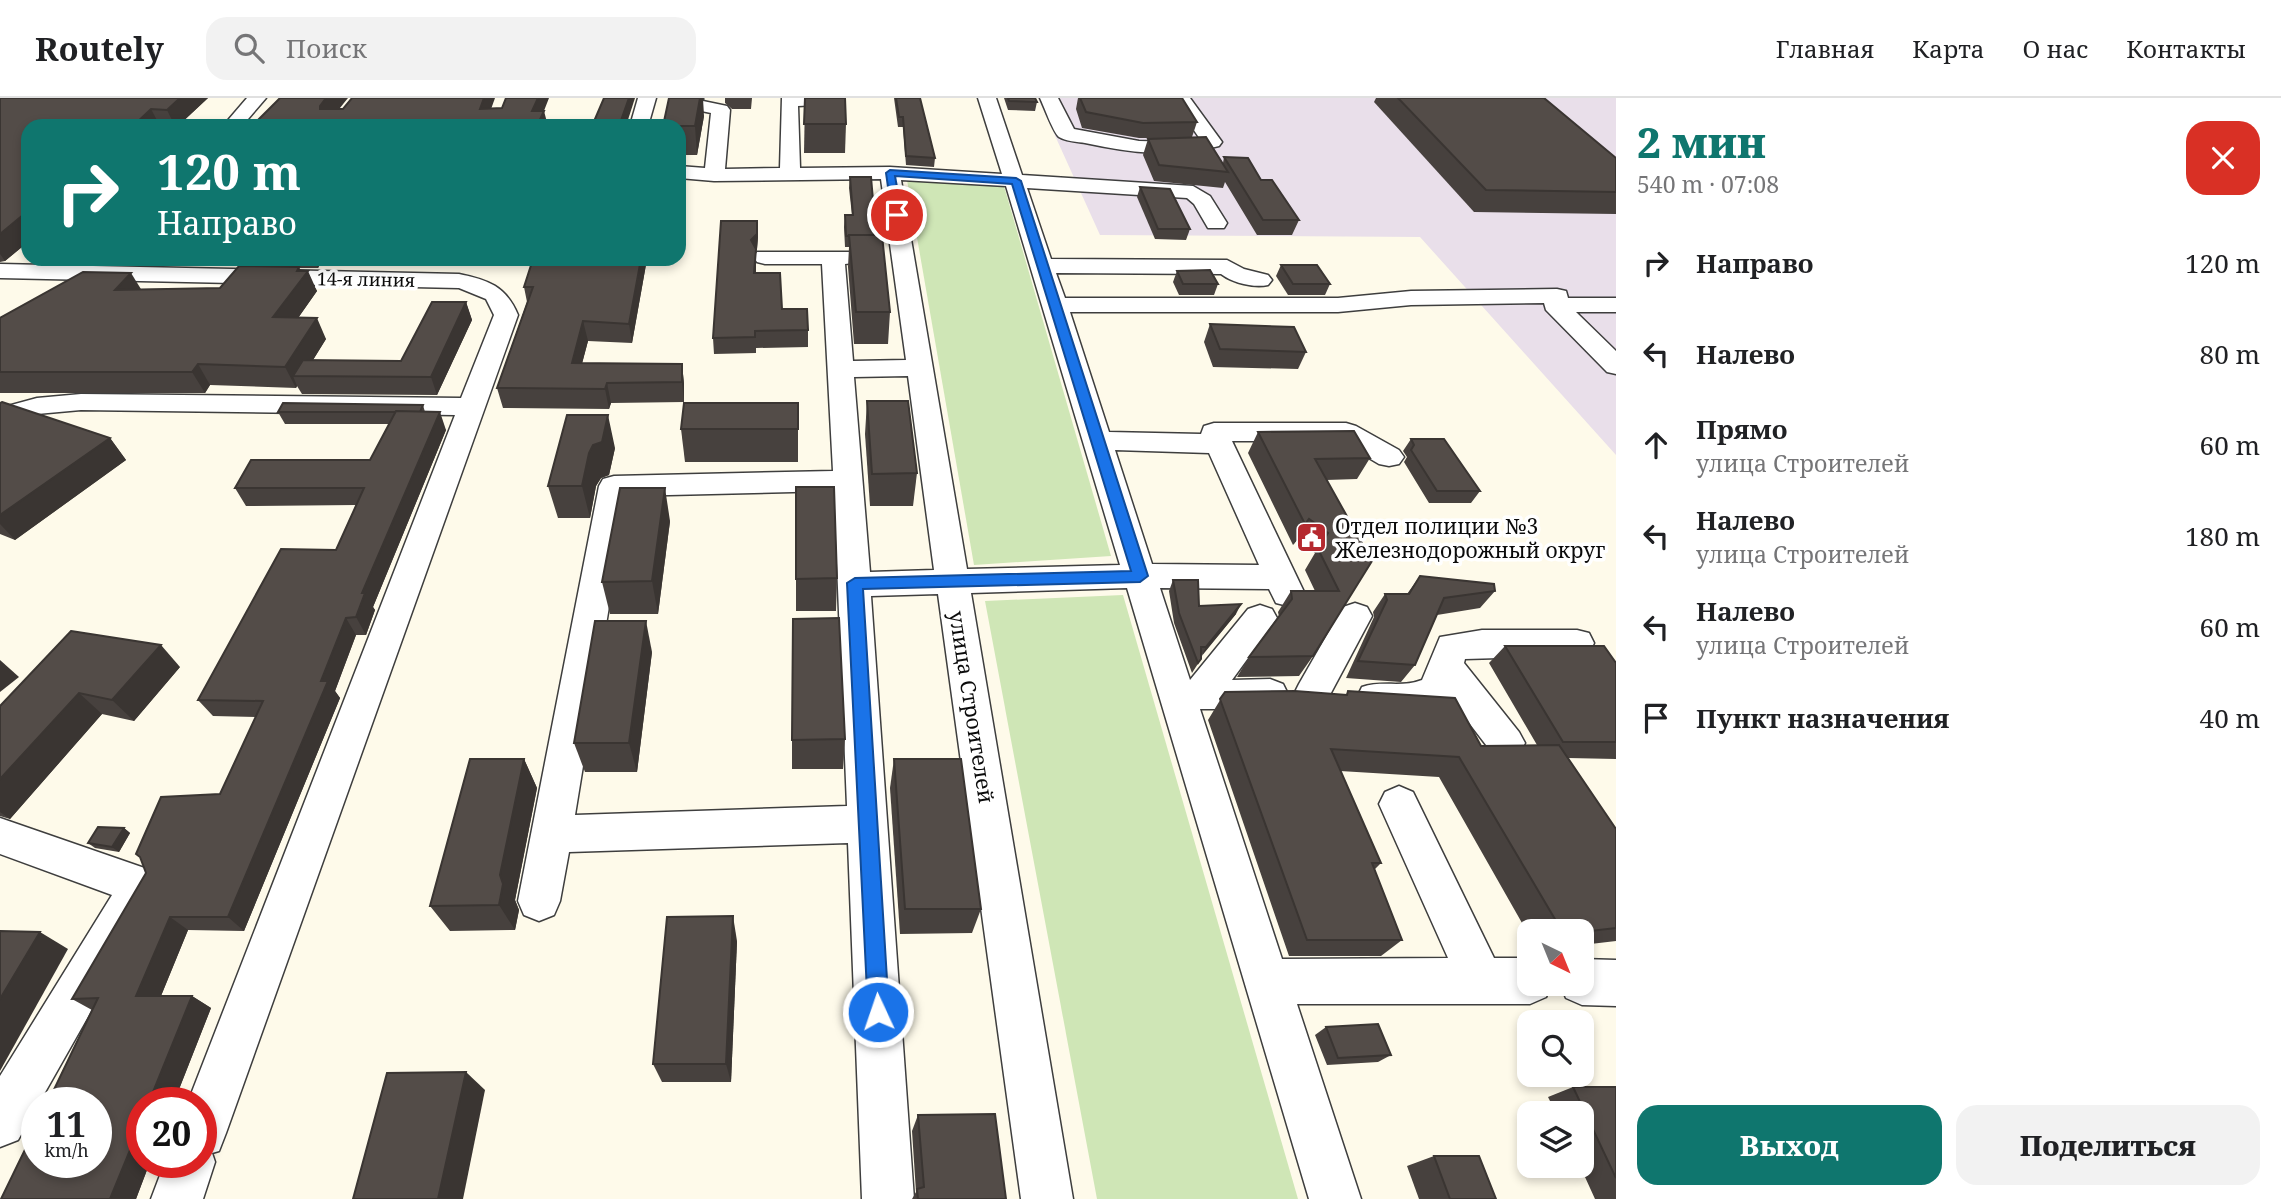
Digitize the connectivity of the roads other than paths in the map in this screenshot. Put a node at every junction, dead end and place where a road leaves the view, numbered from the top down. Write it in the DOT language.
graph roads {
  1 [pos="257,98"];
  2 [pos="647,98"];
  3 [pos="694,98"];
  4 [pos="987,98"];
  5 [pos="1054,99"];
  6 [pos="831,100"];
  7 [pos="1183,101"];
  8 [pos="238,119"];
  9 [pos="641,119"];
  10 [pos="686,172"];
  11 [pos="890,173"];
  12 [pos="714,174"];
  13 [pos="790,174"];
  14 [pos="1016,181"];
  15 [pos="1216,223"];
  16 [pos="765,257"];
  17 [pos="832,257"];
  18 [pos="903,257"];
  19 [pos="107,266"];
  20 [pos="1043,267"];
  21 [pos="0,271"];
  22 [pos="1260,280"];
  23 [pos="1557,296"];
  24 [pos="1055,305"];
  25 [pos="1616,305"];
  26 [pos="1616,366"];
  27 [pos="920,368"];
  28 [pos="840,369"];
  29 [pos="472,407"];
  30 [pos="0,419"];
  31 [pos="1098,441"];
  32 [pos="1219,444"];
  33 [pos="1390,457"];
  34 [pos="848,481"];
  35 [pos="1140,576"];
  36 [pos="953,582"];
  37 [pos="855,583"];
  38 [pos="1354,616"];
  39 [pos="1260,618"];
  40 [pos="1577,643"];
  41 [pos="1446,664"];
  42 [pos="1312,694"];
  43 [pos="1190,695"];
  44 [pos="1506,743"];
  45 [pos="1399,804"];
  46 [pos="869,824"];
  47 [pos="552,834"];
  48 [pos="0,836"];
  49 [pos="539,901"];
  50 [pos="1481,980"];
  51 [pos="1517,981"];
  52 [pos="1267,982"];
  53 [pos="1594,982"];
  54 [pos="1616,982"];
  55 [pos="217,1090"];
  56 [pos="0,1122"];
  57 [pos="184,1178"];
  58 [pos="177,1199"];
  59 [pos="888,1199"];
  60 [pos="1047,1199"];
  61 [pos="1335,1199"];
  1 -- 8 [label="street"];
  2 -- 9 [label="street"];
  3 -- 12 [label="street"];
  4 -- 14 [label="street"];
  5 -- 7 [label="street"];
  6 -- 13 [label="street"];
  10 -- 12 [label="street"];
  11 -- 13 [label="street"];
  11 -- 14 [label="street"];
  11 -- 18 [label="street, улица Строителей"];
  12 -- 13 [label="street"];
  14 -- 15 [label="street"];
  14 -- 20 [label="street"];
  16 -- 17 [label="street"];
  17 -- 18 [label="street"];
  17 -- 28 [label="street"];
  18 -- 27 [label="street, улица Строителей"];
  19 -- 21 [label="street, 14-я линия"];
  19 -- 29 [label="street, 14-я линия"];
  20 -- 22 [label="street"];
  20 -- 24 [label="street"];
  23 -- 24 [label="street"];
  24 -- 31 [label="street"];
  25 -- 26 [label="street"];
  27 -- 28 [label="street"];
  27 -- 36 [label="street, улица Строителей"];
  28 -- 34 [label="street"];
  29 -- 30 [label="street"];
  29 -- 55 [label="street"];
  31 -- 32 [label="street"];
  31 -- 35 [label="street"];
  32 -- 33 [label="street"];
  32 -- 35 [label="street"];
  34 -- 37 [label="street"];
  34 -- 47 [label="street"];
  35 -- 36 [label="street"];
  35 -- 43 [label="street"];
  36 -- 37 [label="street"];
  36 -- 60 [label="street, улица Строителей"];
  37 -- 46 [label="street"];
  38 -- 42 [label="street"];
  39 -- 43 [label="street"];
  40 -- 41 [label="street"];
  41 -- 42 [label="street"];
  41 -- 44 [label="street"];
  42 -- 43 [label="street"];
  43 -- 52 [label="street"];
  45 -- 50 [label="street"];
  46 -- 47 [label="street"];
  46 -- 59 [label="street"];
  47 -- 49 [label="street"];
  48 -- 56 [label="street"];
  50 -- 51 [label="street"];
  50 -- 52 [label="street"];
  52 -- 61 [label="street"];
  53 -- 54 [label="street"];
  57 -- 58 [label="street"];
}
